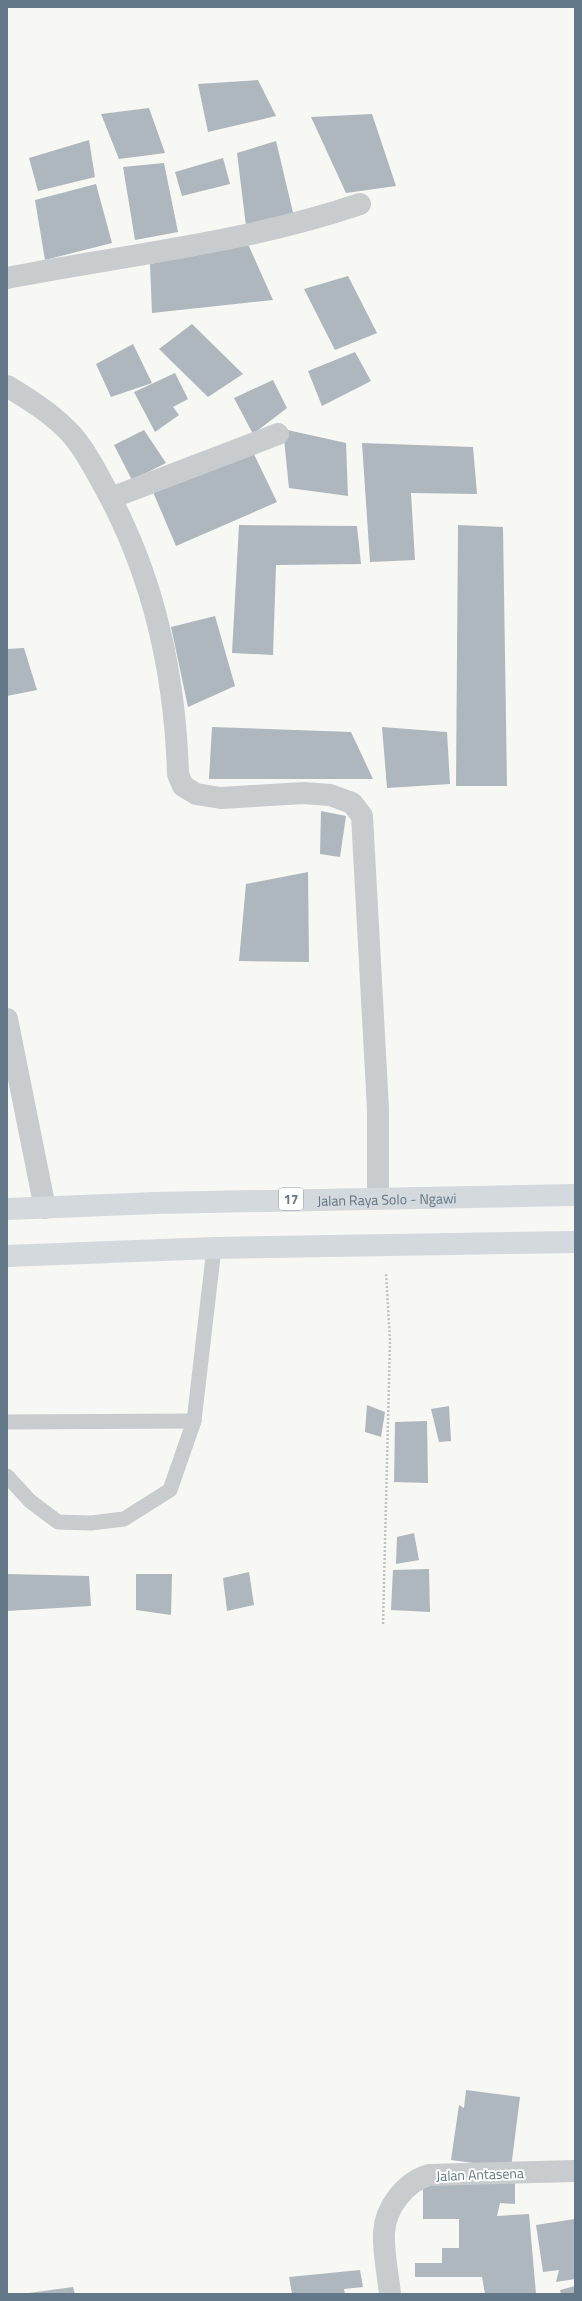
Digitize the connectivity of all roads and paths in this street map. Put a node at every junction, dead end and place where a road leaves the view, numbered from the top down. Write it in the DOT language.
graph roads {
  1 [pos="360,204"];
  2 [pos="7,278"];
  3 [pos="7,386"];
  4 [pos="278,434"];
  5 [pos="111,498"];
  6 [pos="7,1019"];
  7 [pos="575,1195"];
  8 [pos="378,1197"];
  9 [pos="45,1208"];
  10 [pos="7,1209"];
  11 [pos="575,1242"];
  12 [pos="385,1244"];
  13 [pos="214,1248"];
  14 [pos="7,1256"];
  15 [pos="194,1421"];
  16 [pos="7,1422"];
  17 [pos="7,1476"];
  18 [pos="383,1624"];
  19 [pos="575,2171"];
  20 [pos="390,2294"];
  1 -- 2 [label="street"];
  3 -- 5 [label="street"];
  4 -- 5 [label="street"];
  5 -- 8 [label="street"];
  6 -- 9 [label="street"];
  7 -- 8 [label="highway, Jalan Raya Solo - Ngawi / 17"];
  8 -- 9 [label="highway, Jalan Raya Solo - Ngawi / 17"];
  9 -- 10 [label="highway, Jalan Raya Solo - Ngawi / 17"];
  11 -- 12 [label="highway"];
  12 -- 13 [label="highway"];
  12 -- 18 [label="path"];
  13 -- 14 [label="highway"];
  13 -- 15 [label="lane"];
  15 -- 16 [label="lane"];
  15 -- 17 [label="lane"];
  19 -- 20 [label="street, Jalan Antasena"];
}
